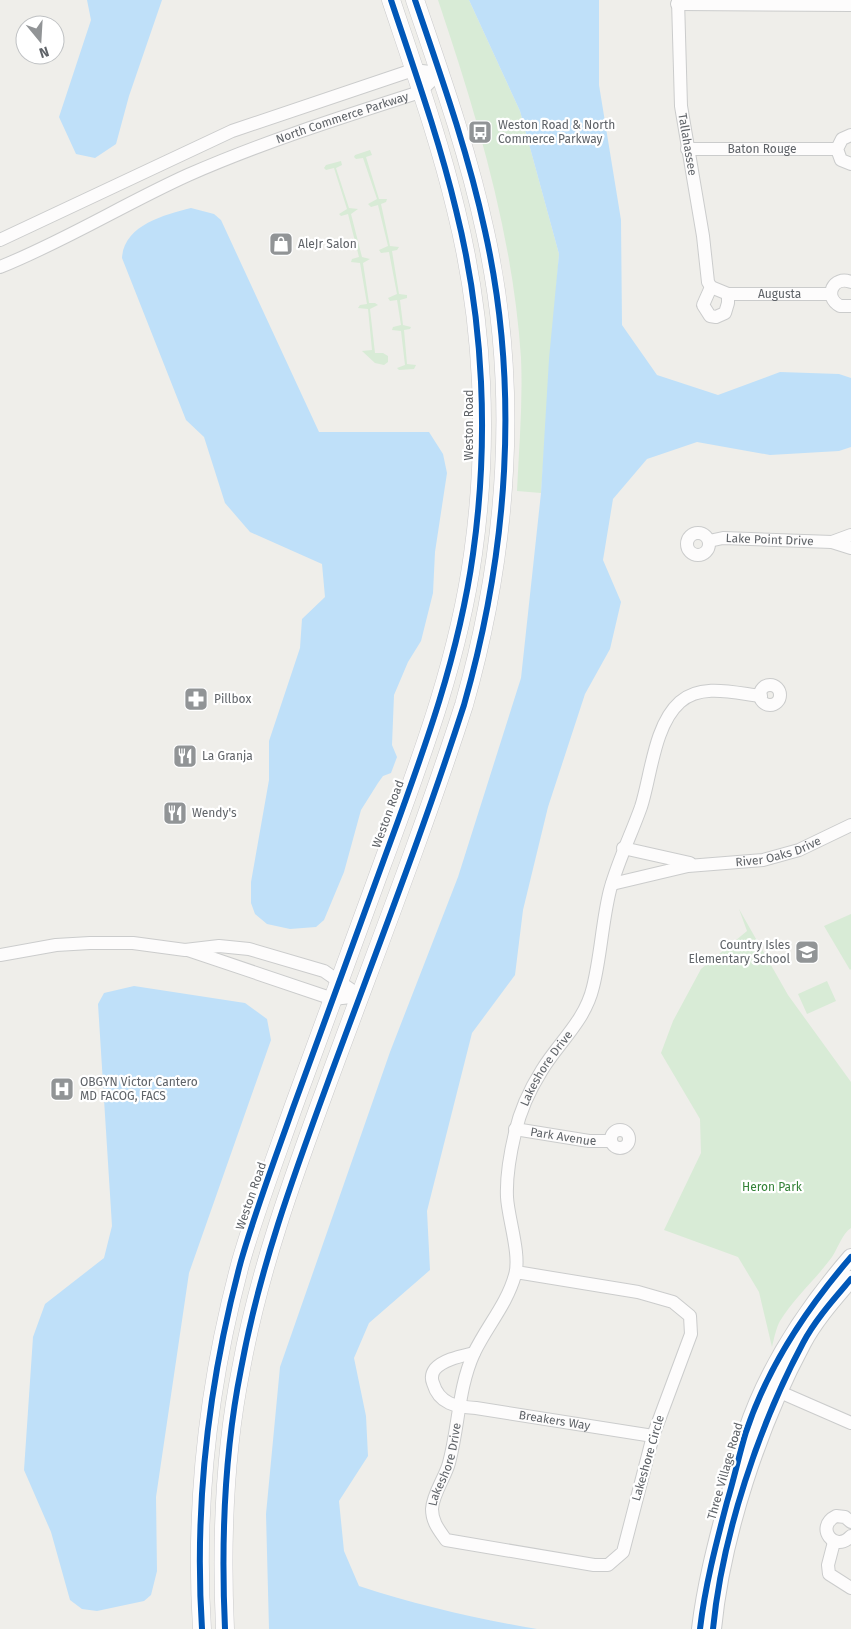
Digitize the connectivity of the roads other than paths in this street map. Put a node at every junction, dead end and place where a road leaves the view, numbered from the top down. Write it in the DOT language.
graph roads {
  1 [pos="391,0"];
  2 [pos="415,0"];
  3 [pos="678,2"];
  4 [pos="851,6"];
  5 [pos="413,70"];
  6 [pos="439,73"];
  7 [pos="420,92"];
  8 [pos="851,135"];
  9 [pos="687,148"];
  10 [pos="837,149"];
  11 [pos="851,164"];
  12 [pos="0,240"];
  13 [pos="0,267"];
  14 [pos="851,282"];
  15 [pos="711,287"];
  16 [pos="728,294"];
  17 [pos="830,294"];
  18 [pos="851,306"];
  19 [pos="851,535"];
  20 [pos="709,541"];
  21 [pos="832,542"];
  22 [pos="851,548"];
  23 [pos="760,696"];
  24 [pos="851,825"];
  25 [pos="623,848"];
  26 [pos="702,865"];
  27 [pos="612,884"];
  28 [pos="185,950"];
  29 [pos="0,955"];
  30 [pos="339,982"];
  31 [pos="360,996"];
  32 [pos="334,999"];
  33 [pos="515,1129"];
  34 [pos="612,1141"];
  35 [pos="851,1257"];
  36 [pos="516,1272"];
  37 [pos="851,1280"];
  38 [pos="474,1353"];
  39 [pos="764,1386"];
  40 [pos="780,1392"];
  41 [pos="458,1407"];
  42 [pos="851,1423"];
  43 [pos="652,1436"];
  44 [pos="851,1522"];
  45 [pos="434,1523"];
  46 [pos="851,1536"];
  47 [pos="834,1542"];
  48 [pos="851,1588"];
  49 [pos="202,1629"];
  50 [pos="225,1629"];
  51 [pos="700,1629"];
  52 [pos="714,1629"];
  1 -- 5 [label="main road, Weston Road"];
  2 -- 6 [label="main road"];
  3 -- 4 [label="street"];
  3 -- 9 [label="street, Tallahassee"];
  5 -- 6 [label="street, North Commerce Parkway"];
  5 -- 7 [label="main road, Weston Road"];
  5 -- 12 [label="street, North Commerce Parkway"];
  6 -- 7 [label="street, North Commerce Parkway"];
  6 -- 31 [label="main road"];
  7 -- 13 [label="street, North Commerce Parkway"];
  7 -- 30 [label="main road, Weston Road"];
  8 -- 10 [label="street"];
  9 -- 10 [label="street, Baton Rouge"];
  9 -- 15 [label="street, Tallahassee"];
  10 -- 11 [label="street"];
  14 -- 17 [label="street"];
  15 -- 16 [label="street"];
  15 -- 16 [label="street, Tallahassee"];
  16 -- 17 [label="street, Augusta"];
  17 -- 18 [label="street"];
  19 -- 21 [label="street, Lake Point Drive"];
  20 -- 21 [label="street, Lake Point Drive"];
  21 -- 22 [label="street, Lake Point Drive"];
  23 -- 25 [label="street, Lakeshore Drive"];
  24 -- 26 [label="street, River Oaks Drive"];
  25 -- 26 [label="street, River Oaks Drive"];
  25 -- 27 [label="street, Lakeshore Drive"];
  26 -- 27 [label="street, River Oaks Drive"];
  27 -- 33 [label="street, Lakeshore Drive"];
  28 -- 29 [label="street"];
  28 -- 30 [label="street"];
  28 -- 32 [label="street"];
  30 -- 31 [label="street"];
  30 -- 32 [label="main road, Weston Road"];
  31 -- 32 [label="street"];
  31 -- 50 [label="main road"];
  32 -- 49 [label="main road, Weston Road"];
  33 -- 34 [label="street, Park Avenue"];
  33 -- 36 [label="street, Lakeshore Drive"];
  35 -- 39 [label="street, Three Village Road"];
  36 -- 38 [label="street, Lakeshore Drive"];
  36 -- 43 [label="street, Lakeshore Circle"];
  37 -- 40 [label="street, Three Village Road"];
  38 -- 41 [label="street, Lakeshore Drive"];
  38 -- 41 [label="street"];
  39 -- 40 [label="street"];
  39 -- 51 [label="street, Three Village Road"];
  40 -- 42 [label="street"];
  40 -- 52 [label="street, Three Village Road"];
  41 -- 43 [label="street, Breakers Way"];
  41 -- 45 [label="street, Lakeshore Drive"];
  43 -- 45 [label="street, Lakeshore Circle"];
  44 -- 47 [label="street"];
  46 -- 47 [label="street"];
  47 -- 48 [label="street"];
}
